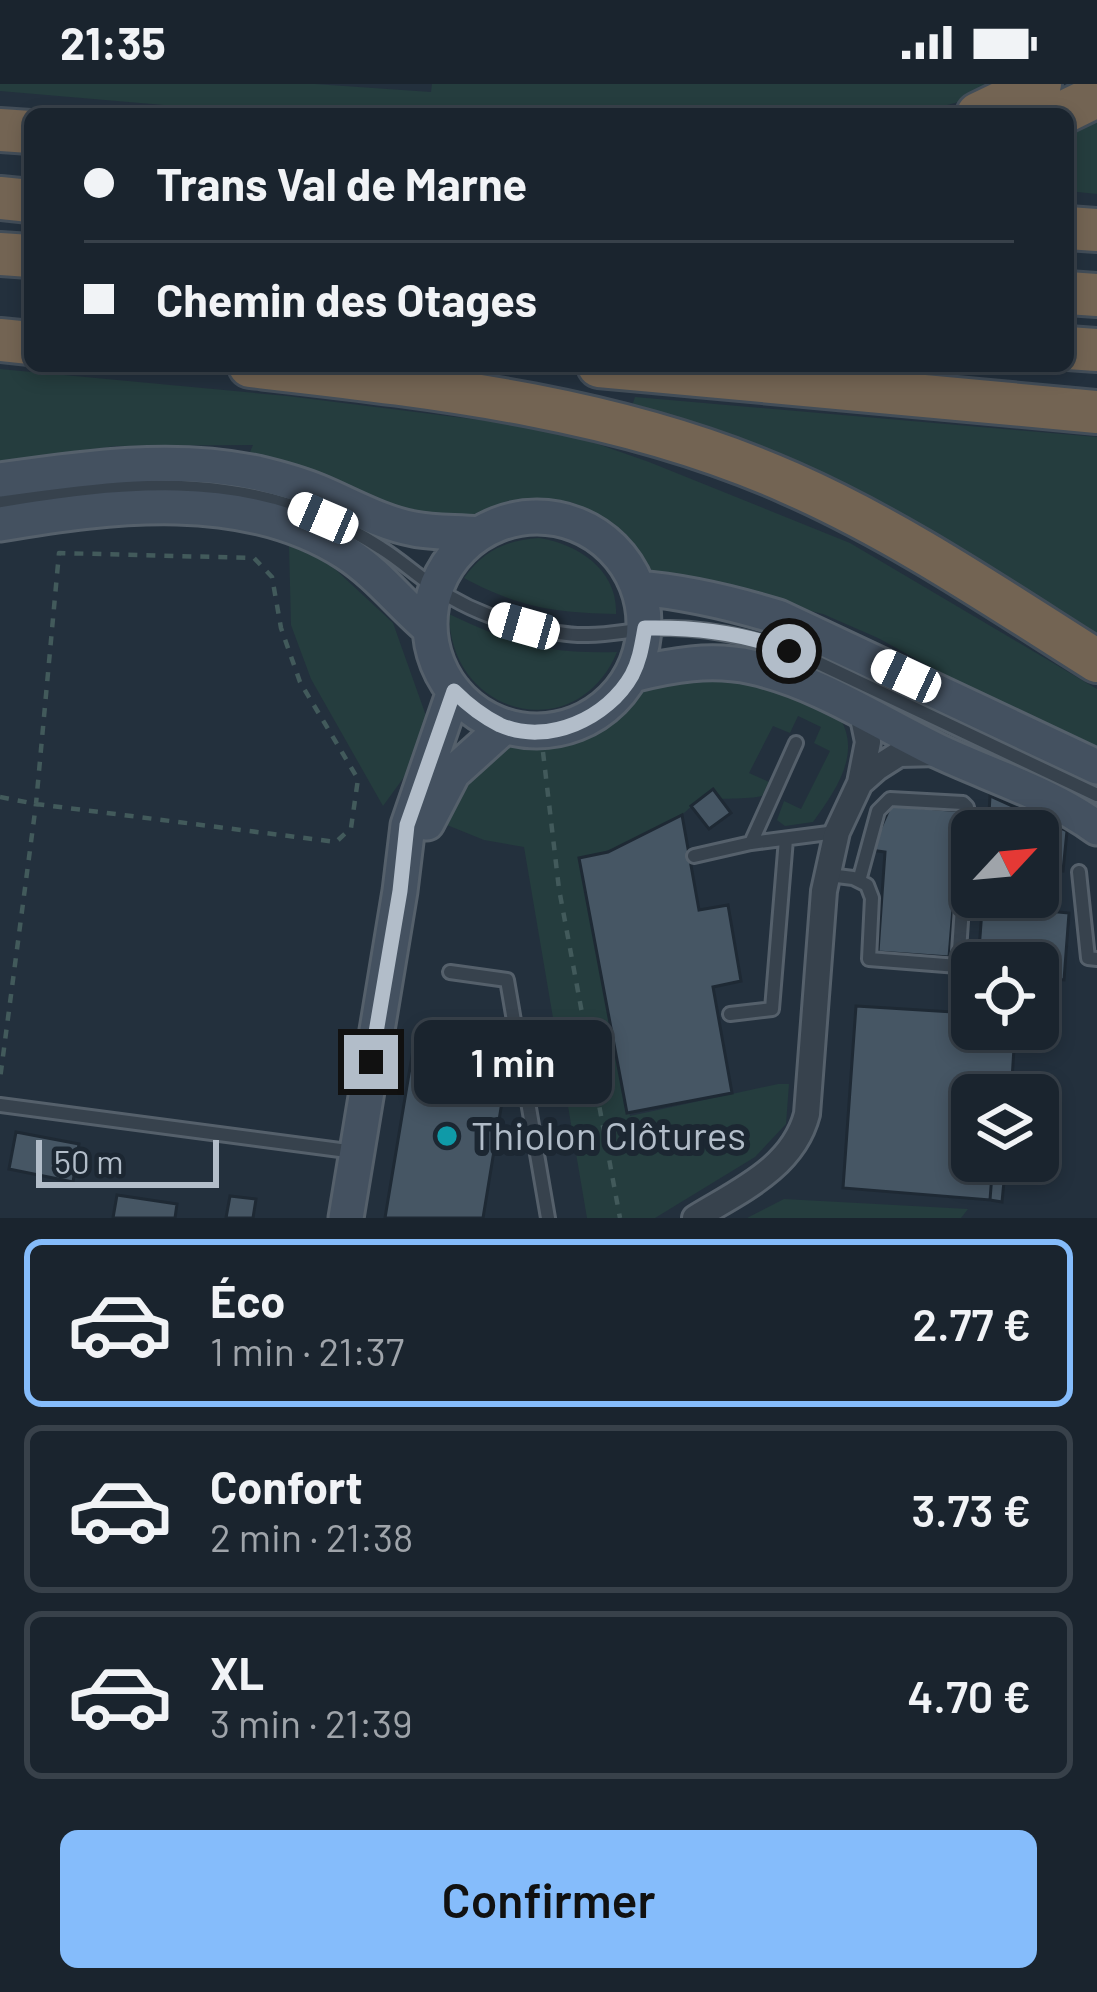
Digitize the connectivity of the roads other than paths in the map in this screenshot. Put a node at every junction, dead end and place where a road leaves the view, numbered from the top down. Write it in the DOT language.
graph roads {
  1 [pos="1040,84"];
  2 [pos="990,108"];
  3 [pos="293,372"];
  4 [pos="664,372"];
  5 [pos="1097,412"];
  6 [pos="0,480"];
  7 [pos="0,502"];
  8 [pos="0,524"];
  9 [pos="478,534"];
  10 [pos="444,574"];
  11 [pos="638,588"];
  12 [pos="429,628"];
  13 [pos="645,628"];
  14 [pos="1097,661"];
  15 [pos="632,675"];
  16 [pos="454,691"];
  17 [pos="862,713"];
  18 [pos="505,727"];
  19 [pos="796,742"];
  20 [pos="941,752"];
  21 [pos="1097,767"];
  22 [pos="860,783"];
  23 [pos="1097,795"];
  24 [pos="1097,828"];
  25 [pos="837,832"];
  26 [pos="786,838"];
  27 [pos="751,843"];
  28 [pos="694,856"];
  29 [pos="1079,872"];
  30 [pos="828,875"];
  31 [pos="859,881"];
  32 [pos="400,891"];
  33 [pos="1097,959"];
  34 [pos="451,972"];
  35 [pos="730,1014"];
  36 [pos="0,1105"];
  37 [pos="356,1152"];
  38 [pos="346,1218"];
  39 [pos="548,1218"];
  40 [pos="695,1218"];
  1 -- 2 [label="highway"];
  3 -- 14 [label="highway"];
  4 -- 5 [label="highway"];
  6 -- 9 [label="street"];
  7 -- 10 [label="lane"];
  8 -- 12 [label="street"];
  9 -- 10 [label="street"];
  9 -- 11 [label="street"];
  10 -- 12 [label="street"];
  10 -- 13 [label="lane"];
  11 -- 13 [label="street"];
  11 -- 21 [label="street"];
  12 -- 16 [label="street"];
  13 -- 15 [label="street"];
  13 -- 23 [label="lane"];
  15 -- 17 [label="street"];
  15 -- 18 [label="street"];
  16 -- 18 [label="street"];
  16 -- 32 [label="street"];
  17 -- 20 [label="street"];
  17 -- 22 [label="street"];
  18 -- 32 [label="street"];
  19 -- 27 [label="lane"];
  20 -- 22 [label="street"];
  20 -- 24 [label="street"];
  22 -- 25 [label="street"];
  25 -- 26 [label="lane"];
  25 -- 30 [label="street"];
  26 -- 27 [label="lane"];
  26 -- 35 [label="lane"];
  27 -- 28 [label="lane"];
  29 -- 33 [label="lane"];
  30 -- 31 [label="lane"];
  30 -- 40 [label="street"];
  31 -- 31 [label="lane"];
  32 -- 37 [label="street"];
  34 -- 39 [label="lane"];
  36 -- 37 [label="lane"];
  37 -- 38 [label="street"];
}
